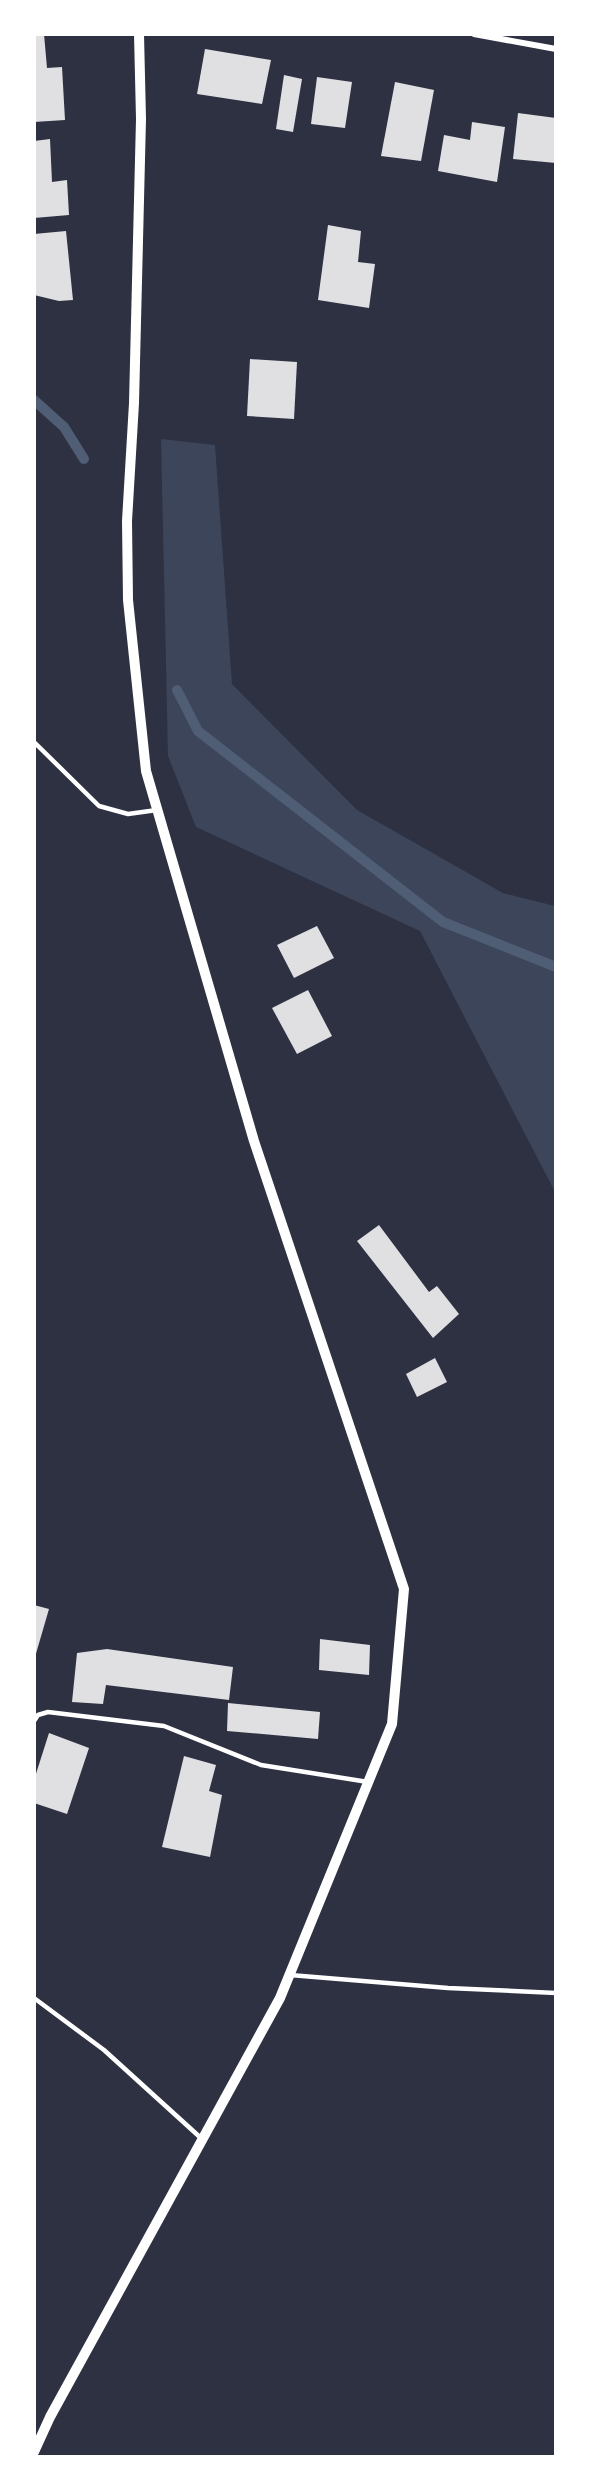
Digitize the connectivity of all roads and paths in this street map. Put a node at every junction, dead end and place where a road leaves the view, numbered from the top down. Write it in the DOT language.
graph roads {
  1 [pos="140,34"];
  2 [pos="474,34"];
  3 [pos="555,49"];
  4 [pos="34,742"];
  5 [pos="158,810"];
  6 [pos="34,1721"];
  7 [pos="368,1782"];
  8 [pos="290,1975"];
  9 [pos="555,1993"];
  10 [pos="34,1998"];
  11 [pos="202,2140"];
  12 [pos="34,2452"];
  1 -- 5 [label="street"];
  2 -- 3 [label="street"];
  4 -- 5 [label="lane"];
  5 -- 7 [label="street"];
  6 -- 7 [label="lane"];
  7 -- 8 [label="street"];
  8 -- 9 [label="lane"];
  8 -- 11 [label="street"];
  10 -- 11 [label="lane"];
  11 -- 12 [label="street"];
}
